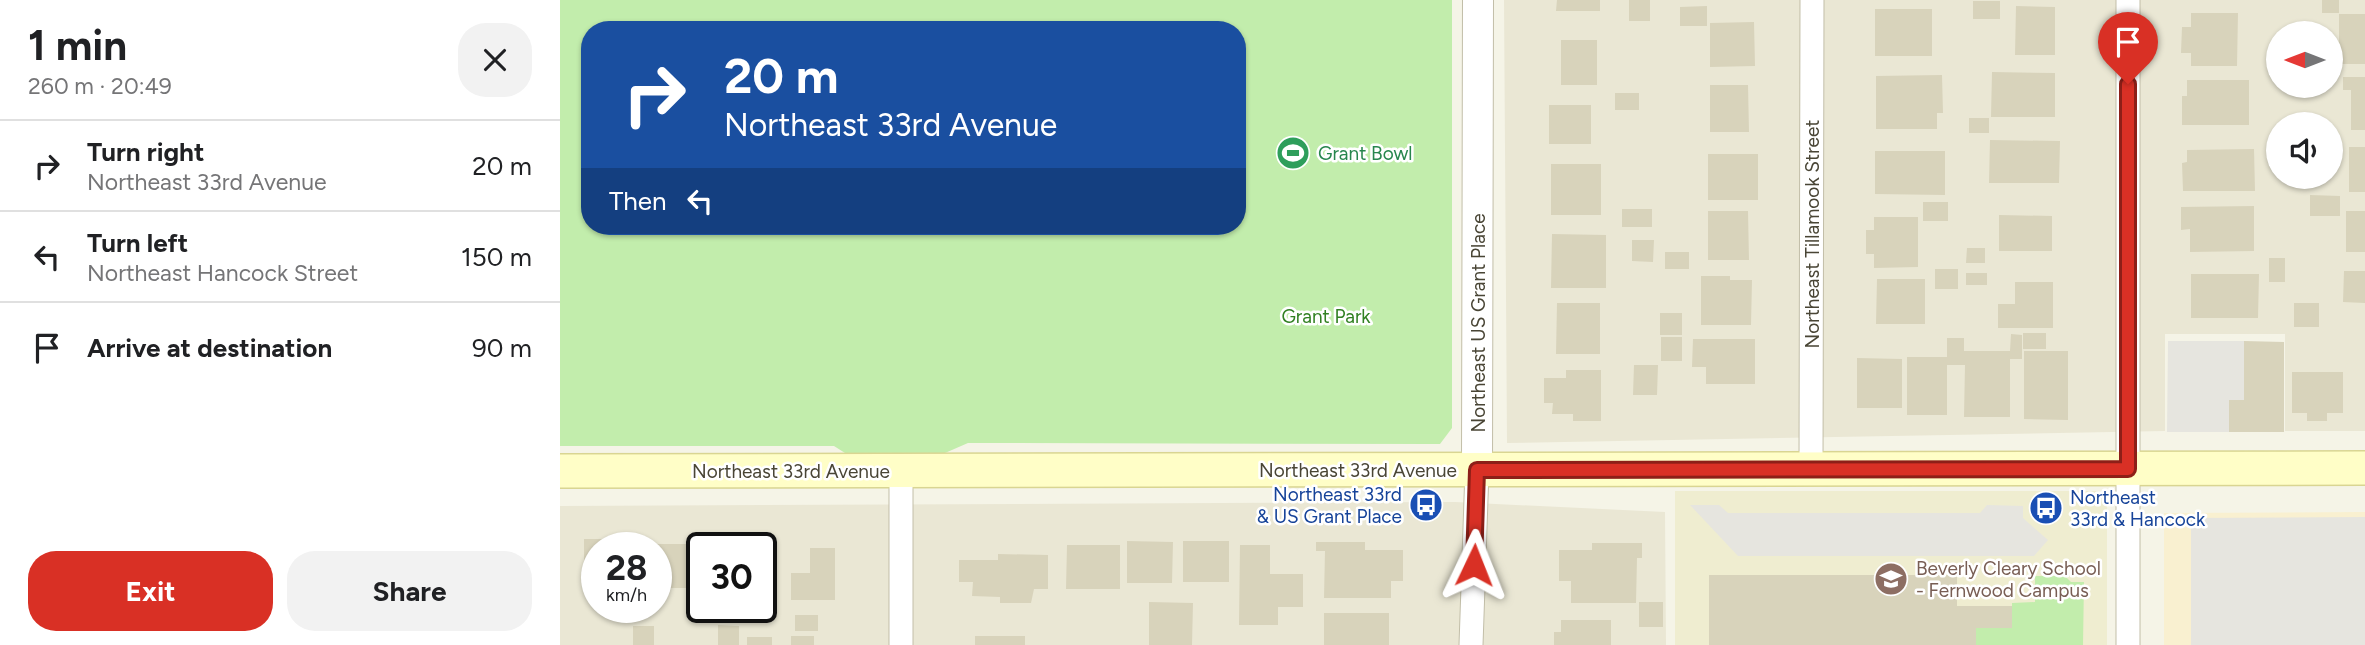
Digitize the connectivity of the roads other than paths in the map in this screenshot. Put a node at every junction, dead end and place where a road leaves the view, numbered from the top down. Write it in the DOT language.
graph roads {
  1 [pos="1478,0"];
  2 [pos="1812,0"];
  3 [pos="2128,0"];
  4 [pos="1811,468"];
  5 [pos="2365,468"];
  6 [pos="2128,469"];
  7 [pos="901,470"];
  8 [pos="1477,470"];
  9 [pos="560,471"];
  10 [pos="901,645"];
  11 [pos="1471,645"];
  12 [pos="2128,645"];
  1 -- 8 [label="street, Northeast US Grant Place"];
  2 -- 4 [label="street, Northeast Tillamook Street"];
  3 -- 6 [label="street"];
  4 -- 6 [label="main road, Northeast 33rd Avenue"];
  4 -- 8 [label="main road, Northeast 33rd Avenue"];
  5 -- 6 [label="main road, Northeast 33rd Avenue"];
  6 -- 12 [label="street"];
  7 -- 8 [label="main road, Northeast 33rd Avenue"];
  7 -- 9 [label="main road, Northeast 33rd Avenue"];
  7 -- 10 [label="street"];
  8 -- 11 [label="street, Northeast US Grant Place"];
}
